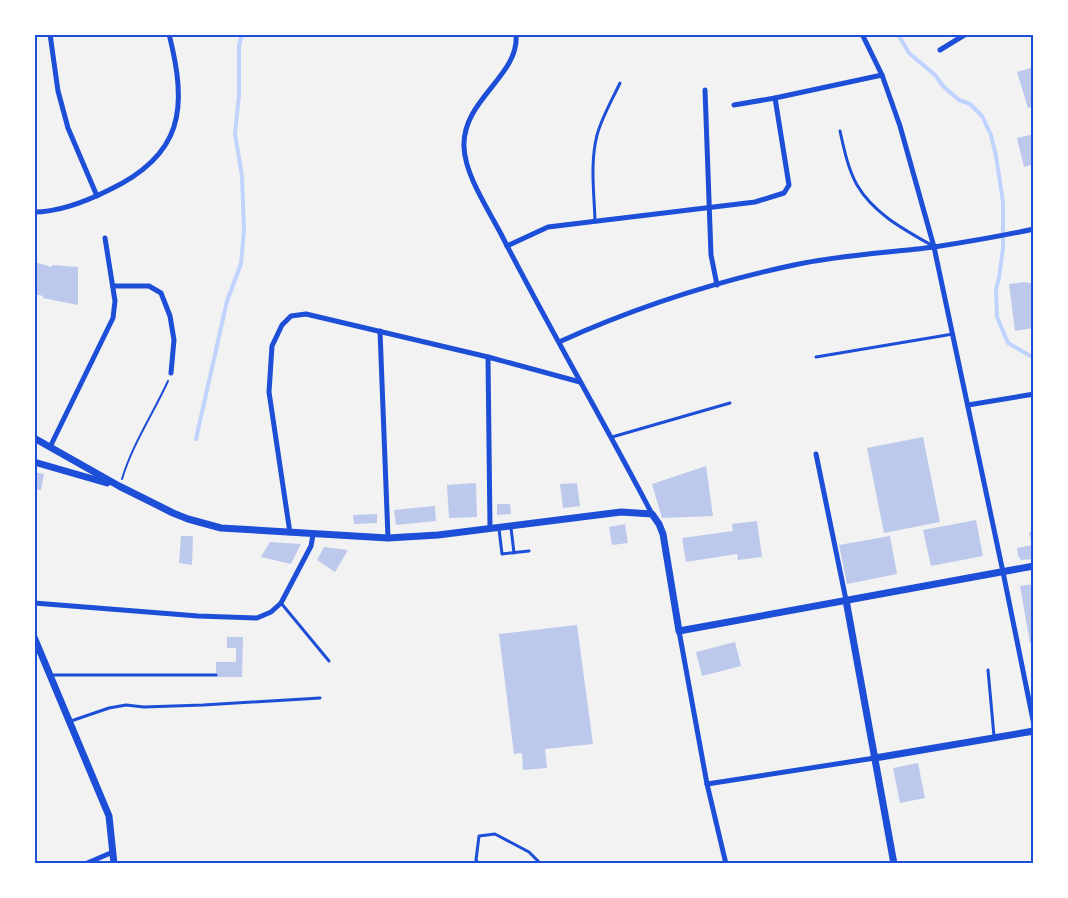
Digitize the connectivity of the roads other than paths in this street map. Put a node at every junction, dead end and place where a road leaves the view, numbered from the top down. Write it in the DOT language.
graph roads {
  1 [pos="50,34"];
  2 [pos="169,34"];
  3 [pos="516,34"];
  4 [pos="862,34"];
  5 [pos="966,34"];
  6 [pos="940,51"];
  7 [pos="882,75"];
  8 [pos="620,83"];
  9 [pos="705,90"];
  10 [pos="775,98"];
  11 [pos="734,105"];
  12 [pos="840,131"];
  13 [pos="98,196"];
  14 [pos="710,208"];
  15 [pos="34,212"];
  16 [pos="596,222"];
  17 [pos="1034,229"];
  18 [pos="105,238"];
  19 [pos="507,246"];
  20 [pos="934,247"];
  21 [pos="717,285"];
  22 [pos="113,286"];
  23 [pos="380,331"];
  24 [pos="953,334"];
  25 [pos="559,342"];
  26 [pos="488,357"];
  27 [pos="816,357"];
  28 [pos="171,373"];
  29 [pos="580,382"];
  30 [pos="1034,394"];
  31 [pos="730,403"];
  32 [pos="968,405"];
  33 [pos="612,437"];
  34 [pos="34,438"];
  35 [pos="50,447"];
  36 [pos="816,454"];
  37 [pos="34,462"];
  38 [pos="119,486"];
  39 [pos="652,514"];
  40 [pos="511,526"];
  41 [pos="495,528"];
  42 [pos="290,533"];
  43 [pos="313,535"];
  44 [pos="388,538"];
  45 [pos="529,551"];
  46 [pos="514,553"];
  47 [pos="1034,566"];
  48 [pos="1004,572"];
  49 [pos="846,600"];
  50 [pos="34,603"];
  51 [pos="281,603"];
  52 [pos="679,631"];
  53 [pos="34,637"];
  54 [pos="329,661"];
  55 [pos="988,670"];
  56 [pos="50,675"];
  57 [pos="216,675"];
  58 [pos="320,698"];
  59 [pos="70,721"];
  60 [pos="1034,725"];
  61 [pos="1034,731"];
  62 [pos="994,738"];
  63 [pos="875,758"];
  64 [pos="707,784"];
  65 [pos="113,852"];
  66 [pos="85,864"];
  67 [pos="114,864"];
  68 [pos="479,864"];
  69 [pos="541,864"];
  70 [pos="726,864"];
  71 [pos="894,864"];
  1 -- 13 [label="street"];
  2 -- 13 [label="street"];
  3 -- 19 [label="street"];
  4 -- 7 [label="street"];
  5 -- 6 [label="street"];
  7 -- 10 [label="street"];
  7 -- 20 [label="street"];
  8 -- 16 [label="lane"];
  9 -- 14 [label="street"];
  10 -- 11 [label="street"];
  10 -- 14 [label="street"];
  12 -- 20 [label="lane"];
  13 -- 15 [label="street"];
  14 -- 16 [label="street"];
  14 -- 21 [label="street"];
  16 -- 19 [label="street"];
  17 -- 20 [label="street"];
  18 -- 22 [label="street"];
  19 -- 25 [label="street"];
  20 -- 21 [label="street"];
  20 -- 24 [label="street"];
  21 -- 25 [label="street"];
  22 -- 28 [label="street"];
  22 -- 35 [label="street"];
  23 -- 26 [label="street"];
  23 -- 42 [label="street"];
  23 -- 44 [label="street"];
  24 -- 27 [label="lane"];
  24 -- 32 [label="street"];
  25 -- 29 [label="street"];
  26 -- 29 [label="street"];
  26 -- 41 [label="street"];
  29 -- 33 [label="street"];
  30 -- 32 [label="street"];
  31 -- 33 [label="lane"];
  32 -- 48 [label="street"];
  33 -- 39 [label="street"];
  34 -- 35 [label="street"];
  35 -- 38 [label="street"];
  36 -- 49 [label="street"];
  37 -- 38 [label="street"];
  38 -- 42 [label="street"];
  39 -- 40 [label="street"];
  39 -- 52 [label="street"];
  40 -- 41 [label="street"];
  40 -- 46 [label="lane"];
  41 -- 44 [label="street"];
  41 -- 46 [label="lane"];
  42 -- 43 [label="street"];
  43 -- 44 [label="street"];
  43 -- 51 [label="street"];
  45 -- 46 [label="lane"];
  47 -- 48 [label="street"];
  48 -- 49 [label="street"];
  48 -- 60 [label="street"];
  49 -- 52 [label="street"];
  49 -- 63 [label="street"];
  50 -- 51 [label="street"];
  51 -- 54 [label="lane"];
  52 -- 64 [label="street"];
  53 -- 56 [label="street"];
  55 -- 62 [label="lane"];
  56 -- 57 [label="lane"];
  56 -- 59 [label="street"];
  58 -- 59 [label="lane"];
  59 -- 65 [label="street"];
  61 -- 62 [label="street"];
  62 -- 63 [label="street"];
  63 -- 64 [label="street"];
  63 -- 71 [label="street"];
  64 -- 70 [label="street"];
  65 -- 66 [label="street"];
  65 -- 67 [label="street"];
  68 -- 69 [label="lane"];
}
